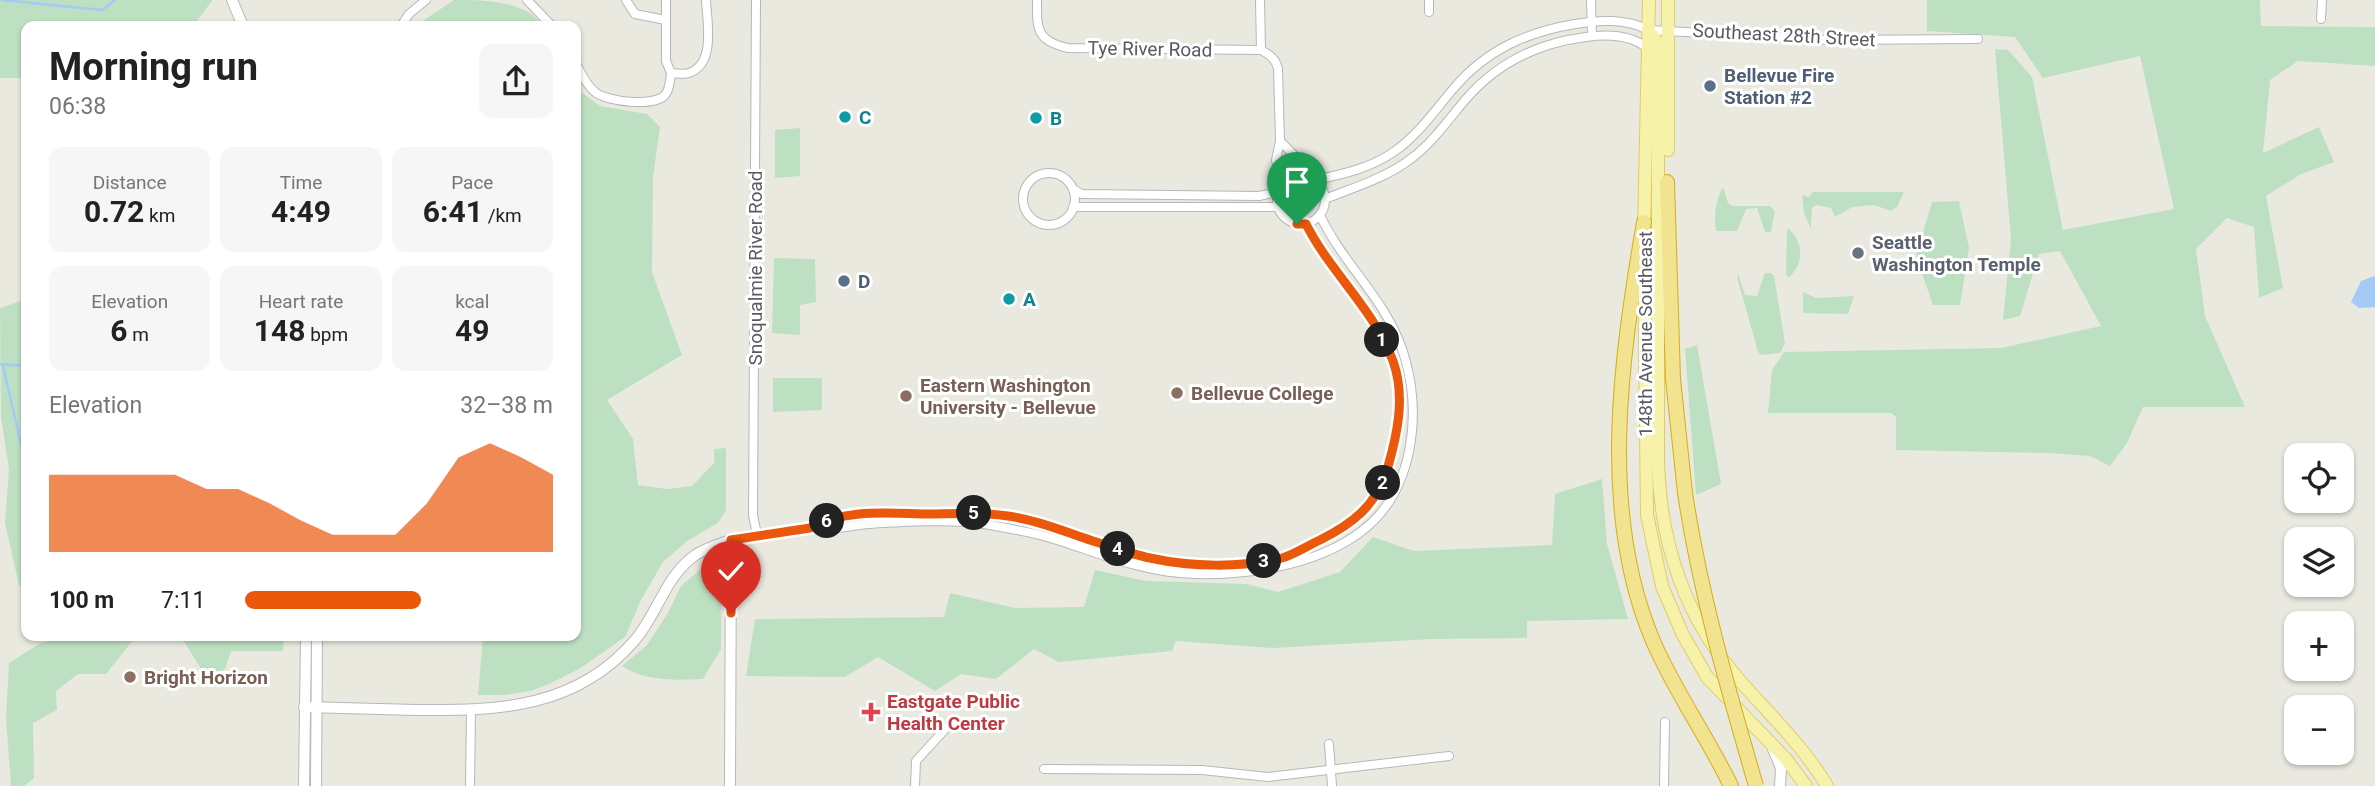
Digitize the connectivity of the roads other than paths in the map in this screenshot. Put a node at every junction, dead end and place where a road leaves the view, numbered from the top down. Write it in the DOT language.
graph roads {
  1 [pos="232,0"];
  2 [pos="426,0"];
  3 [pos="527,0"];
  4 [pos="626,0"];
  5 [pos="666,0"];
  6 [pos="706,0"];
  7 [pos="756,0"];
  8 [pos="1037,0"];
  9 [pos="1260,0"];
  10 [pos="1429,0"];
  11 [pos="1591,0"];
  12 [pos="1649,0"];
  13 [pos="1668,0"];
  14 [pos="2322,0"];
  15 [pos="1429,12"];
  16 [pos="2322,19"];
  17 [pos="666,20"];
  18 [pos="241,21"];
  19 [pos="404,21"];
  20 [pos="547,21"];
  21 [pos="1592,22"];
  22 [pos="1648,30"];
  23 [pos="1668,31"];
  24 [pos="1592,36"];
  25 [pos="1978,39"];
  26 [pos="1647,48"];
  27 [pos="1261,50"];
  28 [pos="581,72"];
  29 [pos="671,73"];
  30 [pos="1280,141"];
  31 [pos="1301,176"];
  32 [pos="1315,180"];
  33 [pos="1667,182"];
  34 [pos="1073,189"];
  35 [pos="1280,189"];
  36 [pos="1325,199"];
  37 [pos="1073,207"];
  38 [pos="1278,207"];
  39 [pos="1320,215"];
  40 [pos="1644,222"];
  41 [pos="1306,224"];
  42 [pos="1660,232"];
  43 [pos="810,528"];
  44 [pos="757,535"];
  45 [pos="731,540"];
  46 [pos="306,641"];
  47 [pos="316,641"];
  48 [pos="310,708"];
  49 [pos="471,711"];
  50 [pos="1665,722"];
  51 [pos="948,726"];
  52 [pos="1764,735"];
  53 [pos="1329,744"];
  54 [pos="1449,756"];
  55 [pos="1044,769"];
  56 [pos="1332,770"];
  57 [pos="304,786"];
  58 [pos="316,786"];
  59 [pos="470,786"];
  60 [pos="730,786"];
  61 [pos="915,786"];
  62 [pos="1332,786"];
  63 [pos="1664,786"];
  64 [pos="1731,786"];
  65 [pos="1756,786"];
  66 [pos="1780,786"];
  67 [pos="1806,786"];
  68 [pos="1827,786"];
  1 -- 18 [label="street"];
  2 -- 19 [label="street"];
  3 -- 20 [label="street"];
  4 -- 17 [label="street"];
  5 -- 17 [label="street"];
  6 -- 29 [label="street"];
  7 -- 44 [label="street, Snoqualmie River Road"];
  8 -- 27 [label="street, Tye River Road"];
  9 -- 27 [label="street"];
  10 -- 15 [label="street"];
  11 -- 21 [label="street"];
  12 -- 22 [label="main road, 148th Avenue Southeast"];
  13 -- 23 [label="main road, 148th Avenue Southeast"];
  14 -- 16 [label="street"];
  17 -- 29 [label="street"];
  21 -- 22 [label="street, Southeast 28th Street"];
  21 -- 24 [label="street"];
  21 -- 32 [label="street, Southeast 28th Street"];
  22 -- 23 [label="street, Southeast 28th Street"];
  22 -- 26 [label="main road, 148th Avenue Southeast"];
  22 -- 42 [label="main road, 148th Avenue Southeast"];
  23 -- 25 [label="street, Southeast 28th Street"];
  23 -- 33 [label="main road, 148th Avenue Southeast"];
  24 -- 26 [label="street"];
  24 -- 36 [label="street"];
  26 -- 40 [label="main road, 148th Avenue Southeast"];
  27 -- 30 [label="street"];
  28 -- 29 [label="street"];
  30 -- 31 [label="street"];
  30 -- 35 [label="street"];
  31 -- 32 [label="street"];
  31 -- 35 [label="street"];
  32 -- 36 [label="street"];
  33 -- 42 [label="main road, 148th Avenue Southeast"];
  33 -- 65 [label="highway, bridge"];
  34 -- 35 [label="street"];
  34 -- 37 [label="street"];
  34 -- 37 [label="street"];
  35 -- 38 [label="street"];
  36 -- 39 [label="street"];
  37 -- 38 [label="street"];
  38 -- 41 [label="street"];
  39 -- 41 [label="street"];
  39 -- 43 [label="street"];
  40 -- 52 [label="main road, 148th Avenue Southeast"];
  40 -- 64 [label="highway"];
  41 -- 43 [label="street"];
  42 -- 68 [label="main road, 148th Avenue Southeast"];
  43 -- 44 [label="street"];
  44 -- 45 [label="street"];
  45 -- 49 [label="street"];
  45 -- 60 [label="street"];
  46 -- 48 [label="street"];
  47 -- 48 [label="street"];
  48 -- 49 [label="street"];
  48 -- 57 [label="street"];
  48 -- 58 [label="street"];
  49 -- 59 [label="street"];
  50 -- 63 [label="street"];
  51 -- 61 [label="street"];
  52 -- 66 [label="street"];
  52 -- 67 [label="main road, 148th Avenue Southeast"];
  53 -- 56 [label="street"];
  54 -- 56 [label="street"];
  55 -- 56 [label="street"];
  56 -- 62 [label="street"];
}
